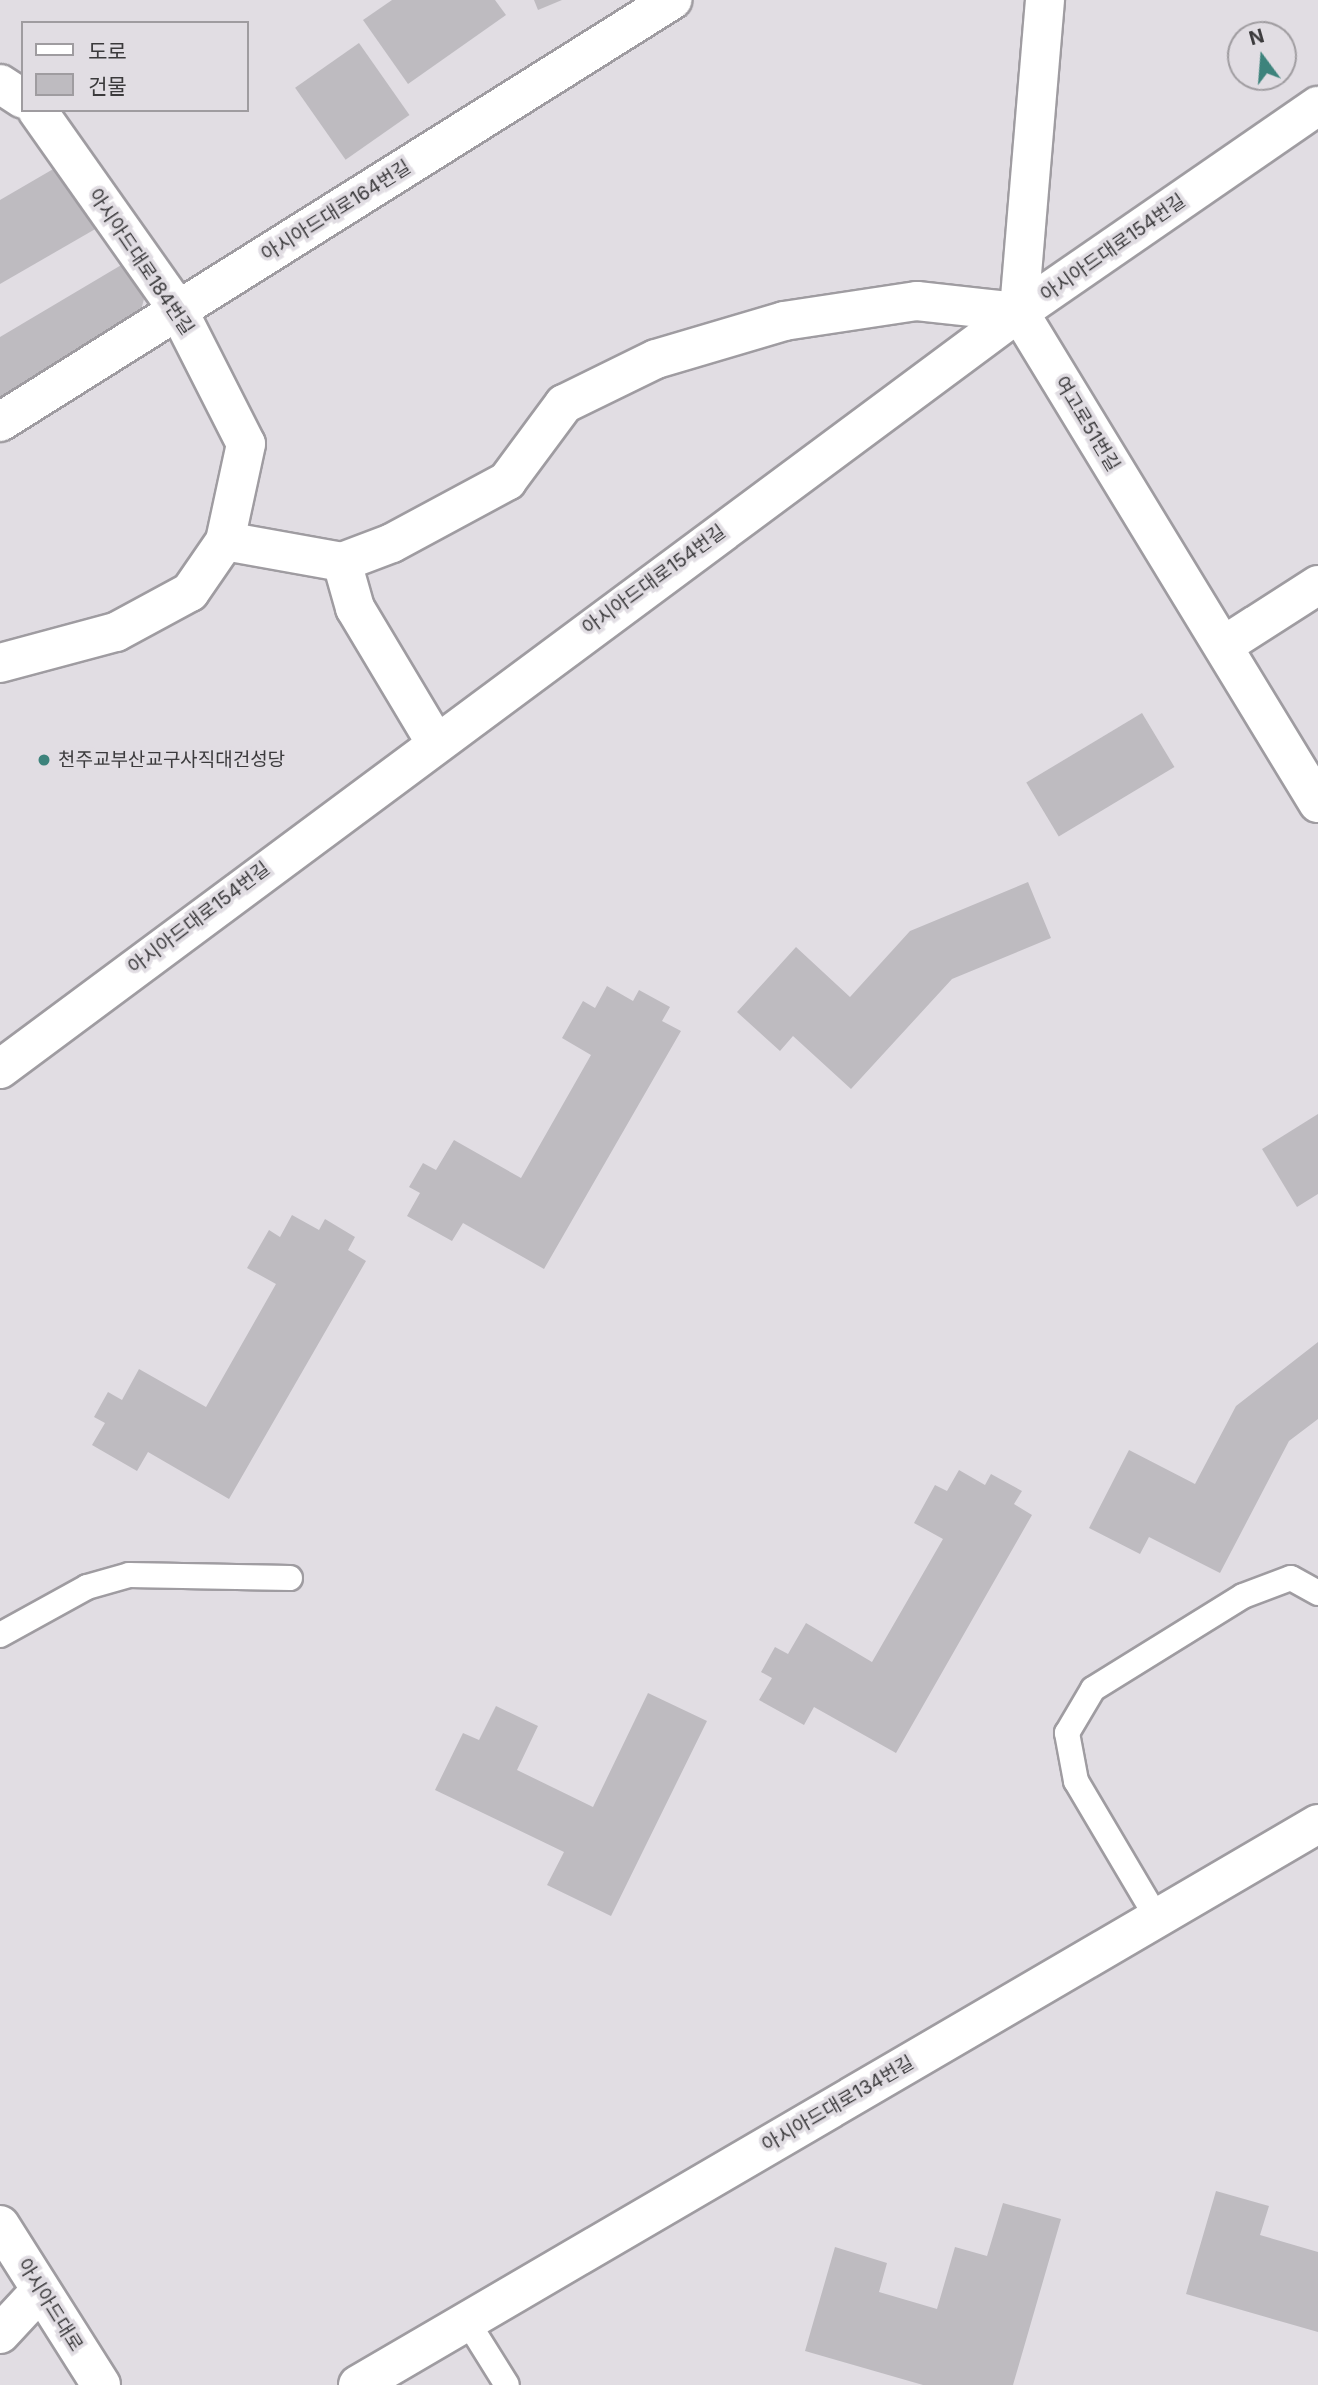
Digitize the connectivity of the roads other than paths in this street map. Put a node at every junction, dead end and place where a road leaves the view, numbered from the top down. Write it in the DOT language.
graph roads {
  1 [pos="672,0"];
  2 [pos="1045,0"];
  3 [pos="0,83"];
  4 [pos="21,98"];
  5 [pos="1318,106"];
  6 [pos="38,112"];
  7 [pos="178,310"];
  8 [pos="1019,312"];
  9 [pos="0,422"];
  10 [pos="225,541"];
  11 [pos="342,562"];
  12 [pos="1318,585"];
  13 [pos="1223,646"];
  14 [pos="0,663"];
  15 [pos="434,740"];
  16 [pos="1318,803"];
  17 [pos="0,1069"];
  18 [pos="290,1578"];
  19 [pos="1318,1593"];
  20 [pos="0,1634"];
  21 [pos="1318,1824"];
  22 [pos="1157,1918"];
  23 [pos="0,2225"];
  24 [pos="40,2291"];
  25 [pos="0,2303"];
  26 [pos="467,2321"];
  27 [pos="0,2334"];
  28 [pos="101,2385"];
  29 [pos="358,2385"];
  30 [pos="508,2385"];
  1 -- 7 [label="street, 아시아드대로164번길"];
  2 -- 8 [label="street"];
  3 -- 4 [label="street"];
  5 -- 8 [label="street, 아시아드대로154번길"];
  6 -- 7 [label="street, 아시아드대로184번길"];
  7 -- 9 [label="street, 아시아드대로164번길"];
  7 -- 10 [label="street, 아시아드대로184번길"];
  8 -- 11 [label="street"];
  8 -- 13 [label="street, 여고로51번길"];
  8 -- 15 [label="street, 아시아드대로154번길"];
  10 -- 11 [label="street"];
  10 -- 14 [label="street"];
  11 -- 15 [label="street"];
  12 -- 13 [label="street"];
  13 -- 16 [label="street, 여고로51번길"];
  15 -- 17 [label="street, 아시아드대로154번길"];
  18 -- 20 [label="lane"];
  19 -- 22 [label="lane"];
  21 -- 22 [label="street, 아시아드대로134번길"];
  22 -- 26 [label="street, 아시아드대로134번길"];
  23 -- 24 [label="street, 아시아드대로"];
  24 -- 25 [label="street"];
  24 -- 27 [label="street"];
  24 -- 28 [label="street, 아시아드대로"];
  26 -- 29 [label="street, 아시아드대로134번길"];
  26 -- 30 [label="lane"];
}
